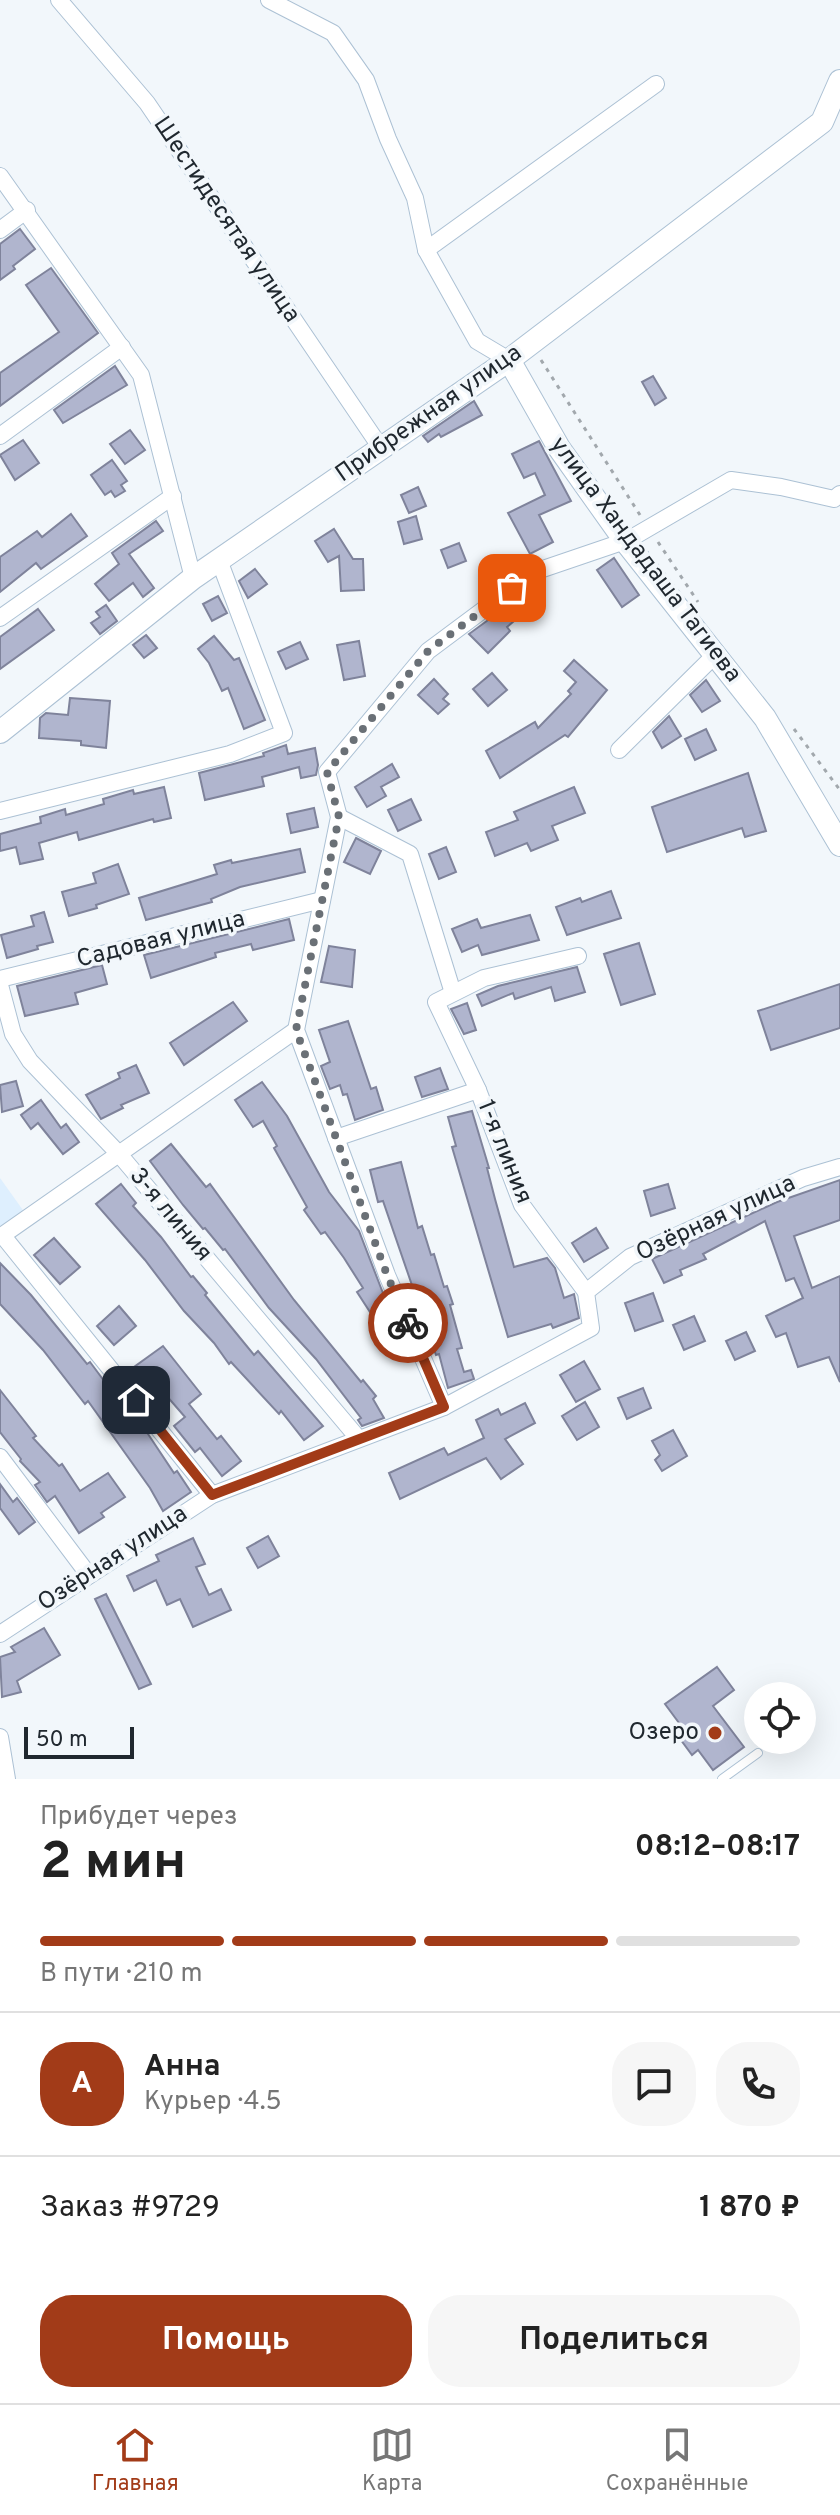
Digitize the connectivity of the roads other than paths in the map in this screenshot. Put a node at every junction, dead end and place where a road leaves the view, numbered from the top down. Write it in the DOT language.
graph roads {
  1 [pos="59,0"];
  2 [pos="269,0"];
  3 [pos="840,81"];
  4 [pos="656,84"];
  5 [pos="0,176"];
  6 [pos="27,210"];
  7 [pos="0,230"];
  8 [pos="426,250"];
  9 [pos="122,347"];
  10 [pos="509,360"];
  11 [pos="0,436"];
  12 [pos="381,448"];
  13 [pos="173,496"];
  14 [pos="838,502"];
  15 [pos="626,540"];
  16 [pos="219,560"];
  17 [pos="193,578"];
  18 [pos="0,618"];
  19 [pos="716,654"];
  20 [pos="0,732"];
  21 [pos="619,750"];
  22 [pos="0,811"];
  23 [pos="339,817"];
  24 [pos="840,842"];
  25 [pos="322,900"];
  26 [pos="578,956"];
  27 [pos="0,982"];
  28 [pos="453,993"];
  29 [pos="296,1030"];
  30 [pos="478,1090"];
  31 [pos="336,1138"];
  32 [pos="119,1154"];
  33 [pos="840,1167"];
  34 [pos="1,1236"];
  35 [pos="586,1292"];
  36 [pos="444,1407"];
  37 [pos="358,1438"];
  38 [pos="0,1457"];
  39 [pos="212,1495"];
  40 [pos="88,1574"];
  41 [pos="0,1634"];
  42 [pos="0,1737"];
  43 [pos="757,1754"];
  44 [pos="7,1779"];
  45 [pos="722,1779"];
  1 -- 12 [label="street, Шестидесятая улица"];
  2 -- 8 [label="street"];
  3 -- 10 [label="street, Прибрежная улица"];
  4 -- 8 [label="street"];
  5 -- 6 [label="street"];
  6 -- 7 [label="street"];
  6 -- 9 [label="street"];
  8 -- 10 [label="street"];
  9 -- 11 [label="street"];
  9 -- 13 [label="street"];
  10 -- 12 [label="street, Прибрежная улица"];
  10 -- 15 [label="street, улица Хандадаша Тагиева"];
  12 -- 16 [label="street, Прибрежная улица"];
  13 -- 17 [label="street"];
  13 -- 18 [label="street"];
  14 -- 15 [label="street"];
  15 -- 19 [label="street, улица Хандадаша Тагиева"];
  15 -- 23 [label="street"];
  16 -- 17 [label="street, Прибрежная улица"];
  16 -- 22 [label="street"];
  17 -- 20 [label="street, Прибрежная улица"];
  19 -- 21 [label="street"];
  19 -- 24 [label="street, улица Хандадаша Тагиева"];
  23 -- 25 [label="street"];
  23 -- 28 [label="street"];
  25 -- 27 [label="street, Садовая улица"];
  25 -- 29 [label="street"];
  26 -- 28 [label="street"];
  27 -- 32 [label="street, 3-я линия"];
  28 -- 30 [label="street, 1-я линия"];
  29 -- 31 [label="street"];
  29 -- 32 [label="street"];
  30 -- 31 [label="street"];
  30 -- 35 [label="street, 1-я линия"];
  31 -- 36 [label="street"];
  32 -- 34 [label="street"];
  32 -- 37 [label="street, 3-я линия"];
  33 -- 35 [label="street, Озёрная улица"];
  34 -- 39 [label="street"];
  35 -- 36 [label="street, Озёрная улица"];
  36 -- 37 [label="street, Озёрная улица"];
  37 -- 39 [label="street, Озёрная улица"];
  38 -- 40 [label="street"];
  39 -- 40 [label="street, Озёрная улица"];
  40 -- 41 [label="street, Озёрная улица"];
  42 -- 44 [label="street"];
  43 -- 45 [label="lane"];
}
